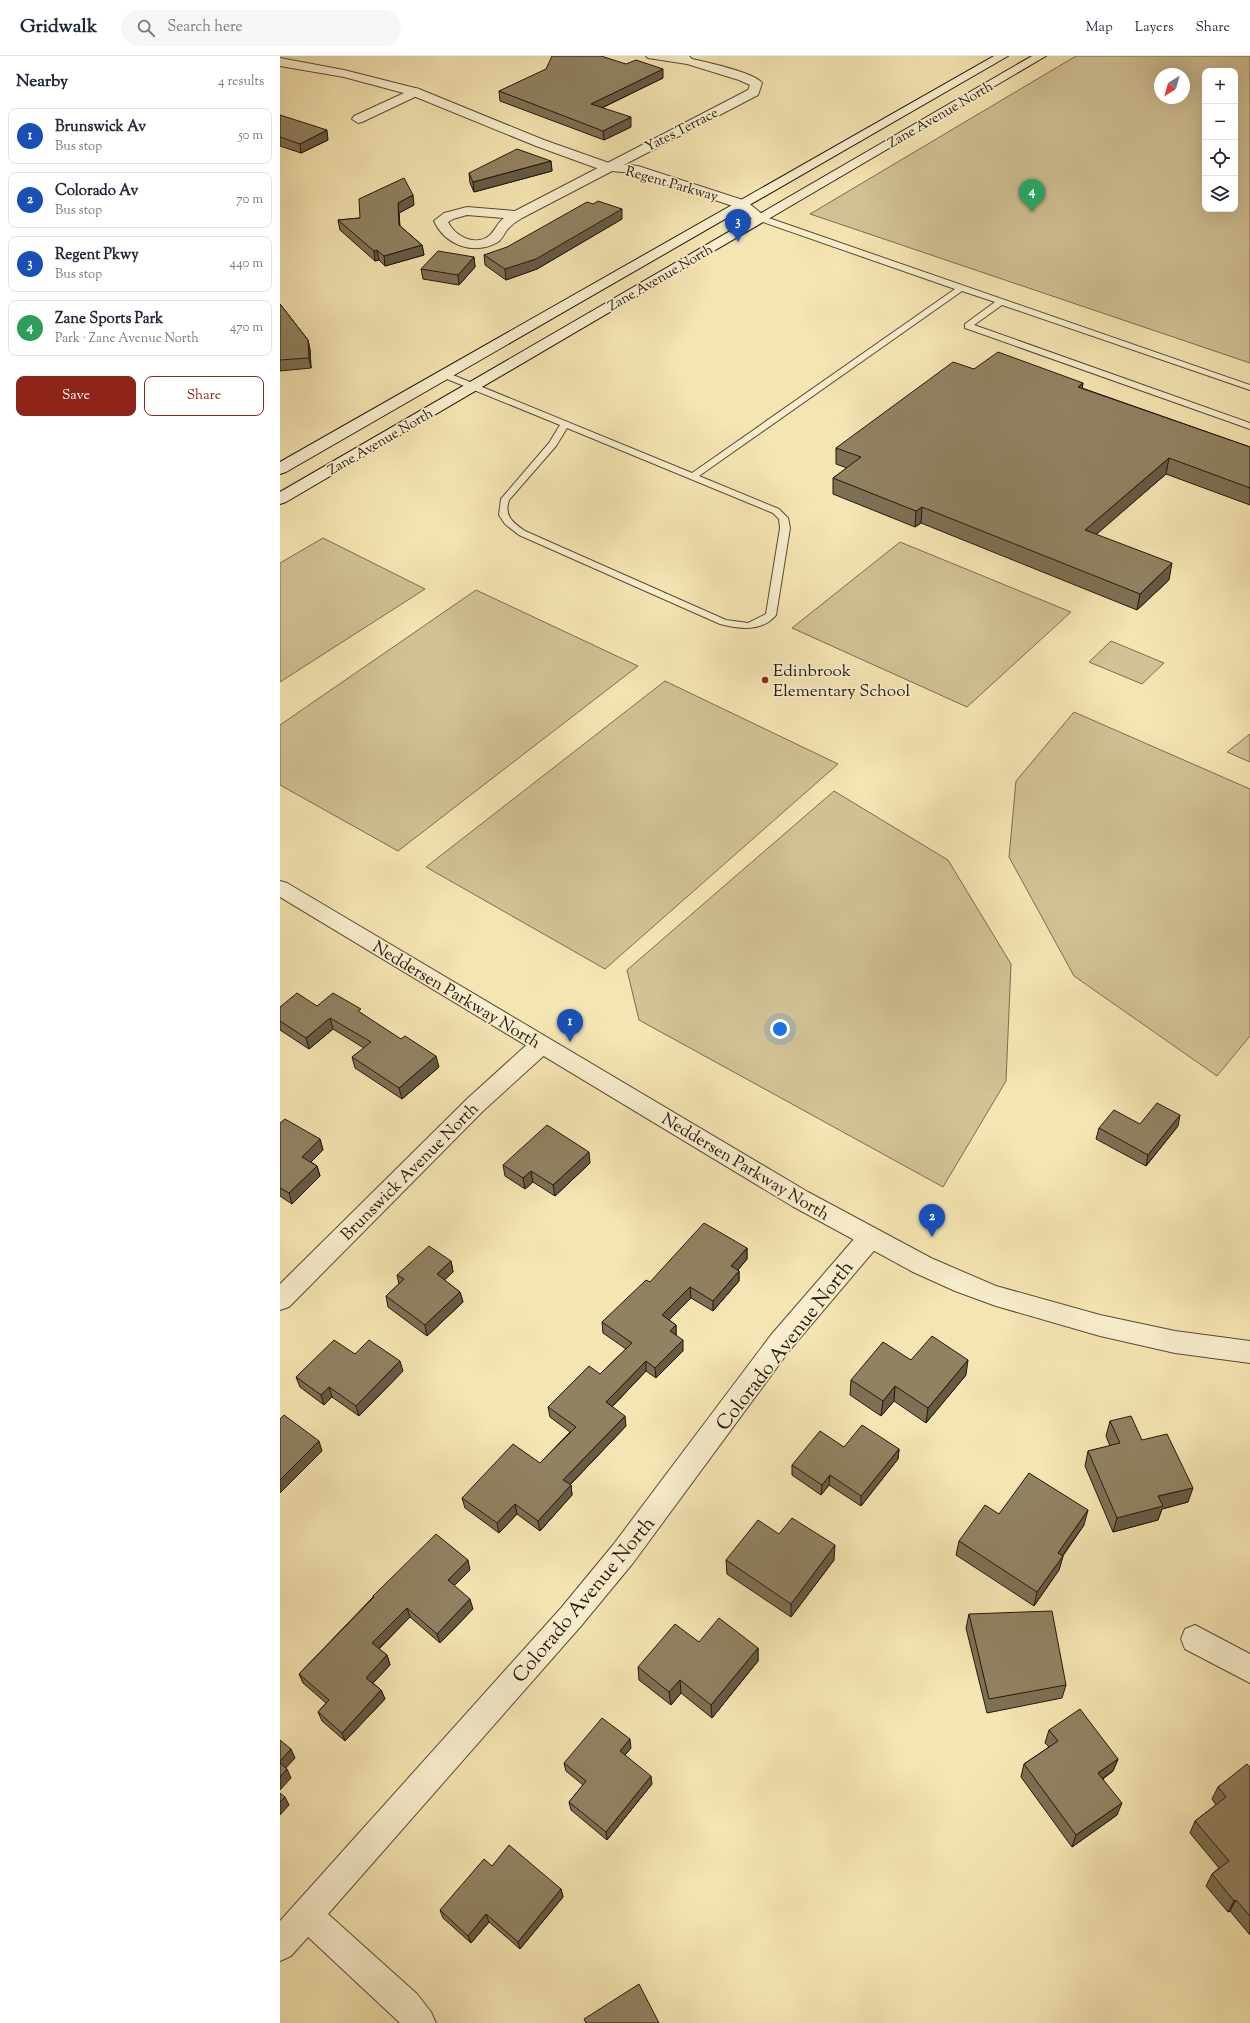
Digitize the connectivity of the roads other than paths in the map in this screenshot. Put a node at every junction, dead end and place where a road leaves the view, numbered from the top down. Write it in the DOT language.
graph roads {
  1 [pos="652,56"];
  2 [pos="1002,56"];
  3 [pos="1040,56"];
  4 [pos="685,58"];
  5 [pos="280,62"];
  6 [pos="415,92"];
  7 [pos="358,119"];
  8 [pos="607,167"];
  9 [pos="635,183"];
  10 [pos="741,204"];
  11 [pos="708,209"];
  12 [pos="725,214"];
  13 [pos="517,215"];
  14 [pos="760,218"];
  15 [pos="961,288"];
  16 [pos="1001,302"];
  17 [pos="445,374"];
  18 [pos="473,386"];
  19 [pos="1250,388"];
  20 [pos="565,424"];
  21 [pos="1250,426"];
  22 [pos="280,469"];
  23 [pos="693,476"];
  24 [pos="280,499"];
  25 [pos="280,888"];
  26 [pos="541,1044"];
  27 [pos="869,1239"];
  28 [pos="280,1300"];
  29 [pos="1250,1352"];
  30 [pos="1195,1639"];
  31 [pos="1250,1669"];
  32 [pos="306,1915"];
  33 [pos="280,1945"];
  34 [pos="420,2023"];
  1 -- 4 [label="street, Yates Terrace"];
  2 -- 10 [label="street, Zane Avenue North"];
  3 -- 14 [label="street, Zane Avenue North"];
  4 -- 8 [label="street, Yates Terrace"];
  5 -- 6 [label="street, Regent Parkway"];
  6 -- 7 [label="street"];
  6 -- 8 [label="street, Regent Parkway"];
  8 -- 9 [label="street, Regent Parkway"];
  8 -- 10 [label="street, Regent Parkway"];
  8 -- 13 [label="street, Yates Terrace"];
  10 -- 12 [label="street, Zane Avenue North"];
  10 -- 14 [label="street, Regent Parkway"];
  11 -- 12 [label="street, Regent Parkway"];
  12 -- 14 [label="street, Regent Parkway"];
  12 -- 17 [label="street, Zane Avenue North"];
  13 -- 13 [label="street, Yates Terrace"];
  14 -- 15 [label="lane"];
  14 -- 18 [label="street, Zane Avenue North"];
  15 -- 16 [label="lane"];
  15 -- 23 [label="lane"];
  16 -- 19 [label="lane"];
  16 -- 21 [label="lane"];
  17 -- 18 [label="lane"];
  17 -- 22 [label="street, Zane Avenue North"];
  18 -- 20 [label="lane"];
  18 -- 24 [label="street, Zane Avenue North"];
  20 -- 23 [label="lane"];
  20 -- 23 [label="lane"];
  25 -- 26 [label="street, Neddersen Parkway North"];
  26 -- 27 [label="street, Neddersen Parkway North"];
  26 -- 28 [label="street, Brunswick Avenue North"];
  27 -- 29 [label="street, Neddersen Parkway North"];
  27 -- 32 [label="street, Colorado Avenue North"];
  30 -- 31 [label="street"];
  32 -- 33 [label="street, Colorado Avenue North"];
  32 -- 34 [label="street"];
}
